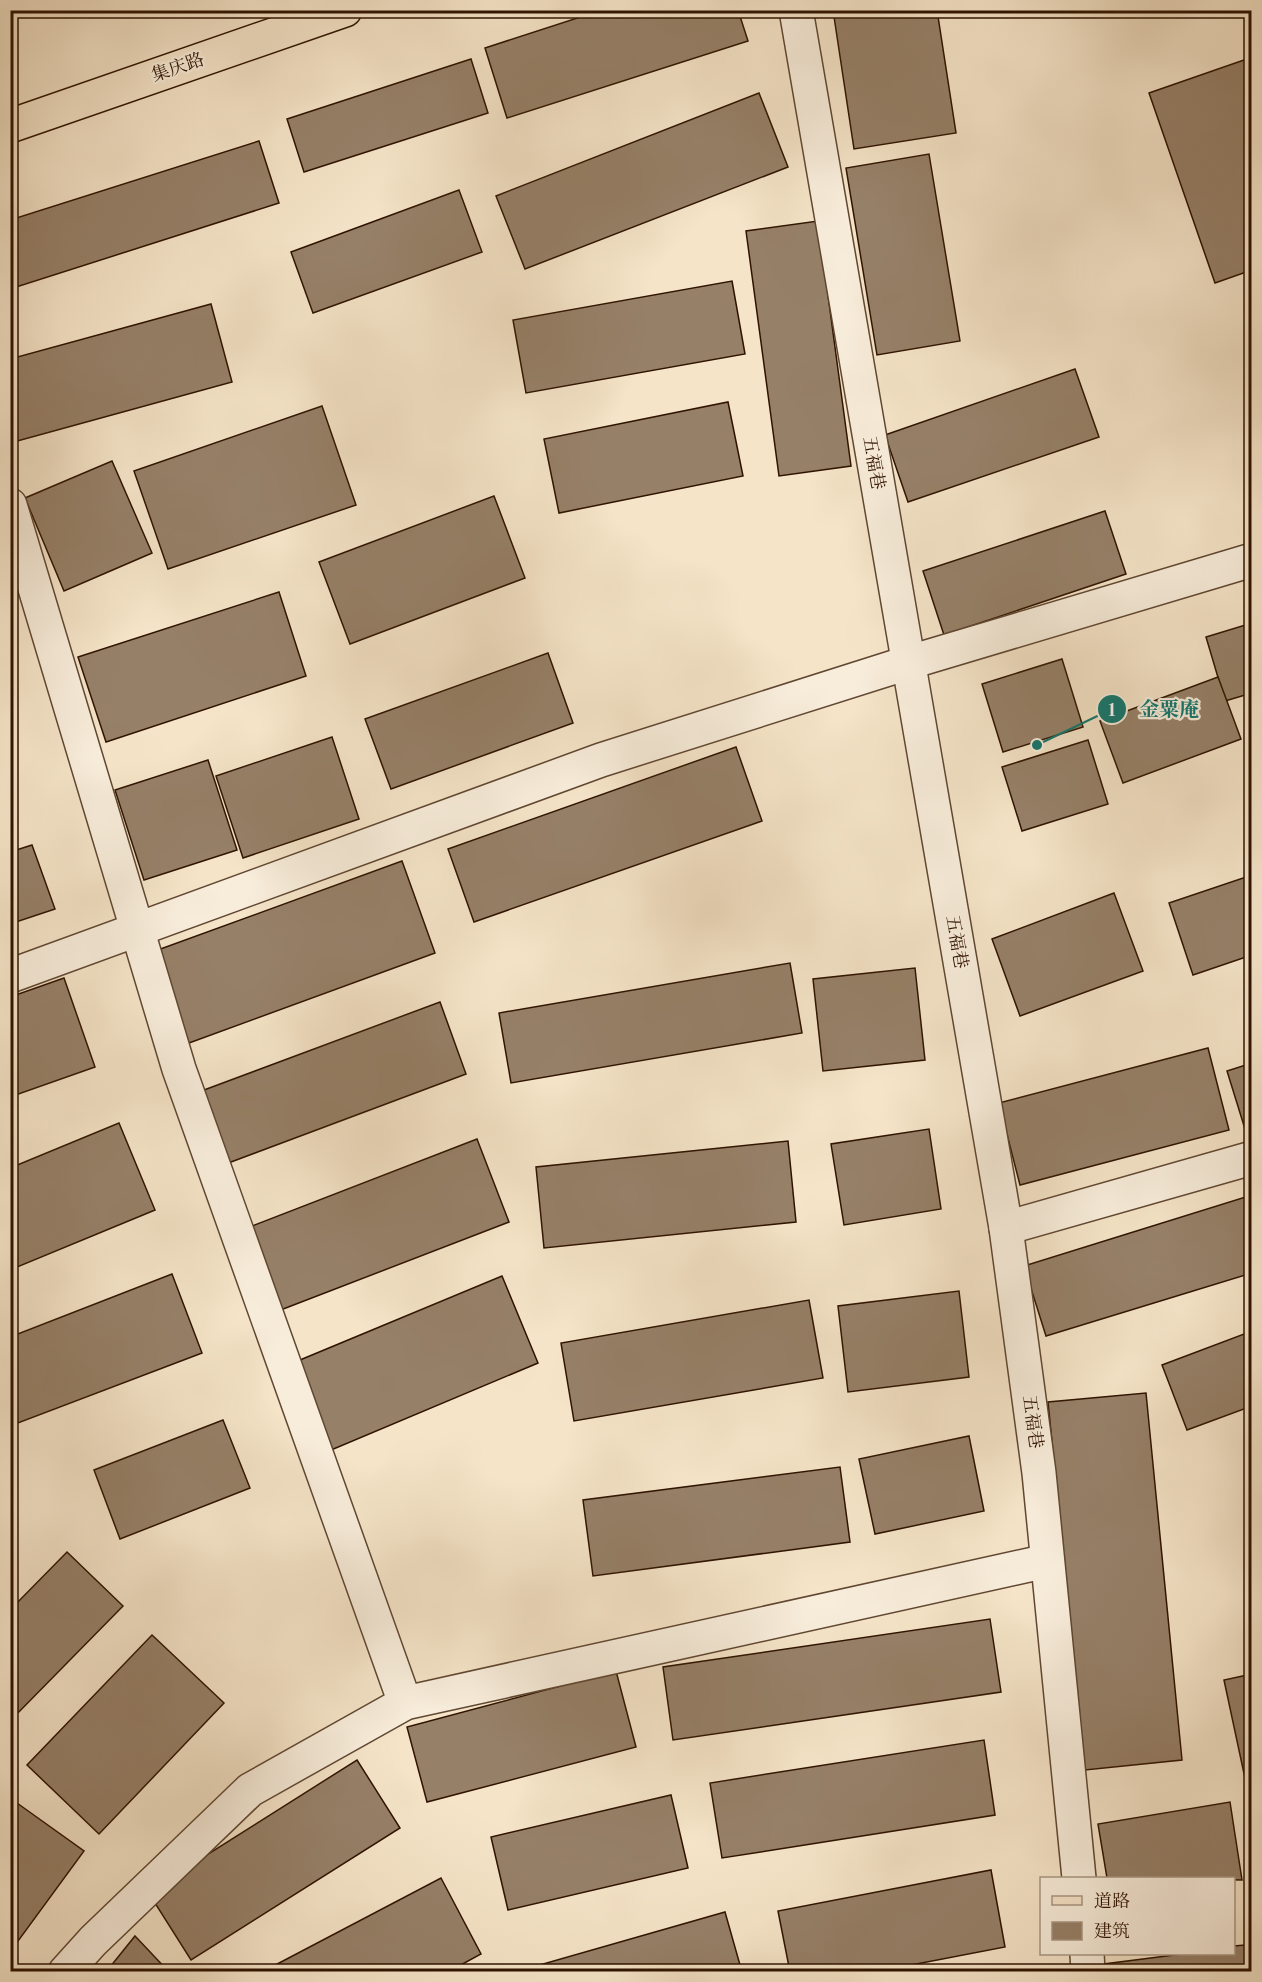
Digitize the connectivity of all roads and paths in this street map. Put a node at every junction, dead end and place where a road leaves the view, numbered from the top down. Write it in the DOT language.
graph roads {
  1 [pos="345,10"];
  2 [pos="795,10"];
  3 [pos="10,126"];
  4 [pos="10,505"];
  5 [pos="1251,560"];
  6 [pos="907,663"];
  7 [pos="138,931"];
  8 [pos="10,976"];
  9 [pos="1251,1158"];
  10 [pos="1006,1228"];
  11 [pos="1047,1561"];
  12 [pos="405,1702"];
  13 [pos="1079,1877"];
  14 [pos="1087,1955"];
  15 [pos="65,1971"];
  16 [pos="1088,1971"];
  1 -- 3 [label="main road, 集庆路"];
  2 -- 6 [label="street, 五福巷"];
  4 -- 7 [label="street"];
  5 -- 6 [label="street"];
  6 -- 7 [label="street"];
  6 -- 10 [label="street, 五福巷"];
  7 -- 8 [label="street"];
  7 -- 12 [label="street"];
  9 -- 10 [label="street"];
  10 -- 11 [label="street, 五福巷"];
  11 -- 12 [label="street"];
  11 -- 13 [label="street, 五福巷"];
  12 -- 15 [label="street"];
  14 -- 16 [label="street"];
}
